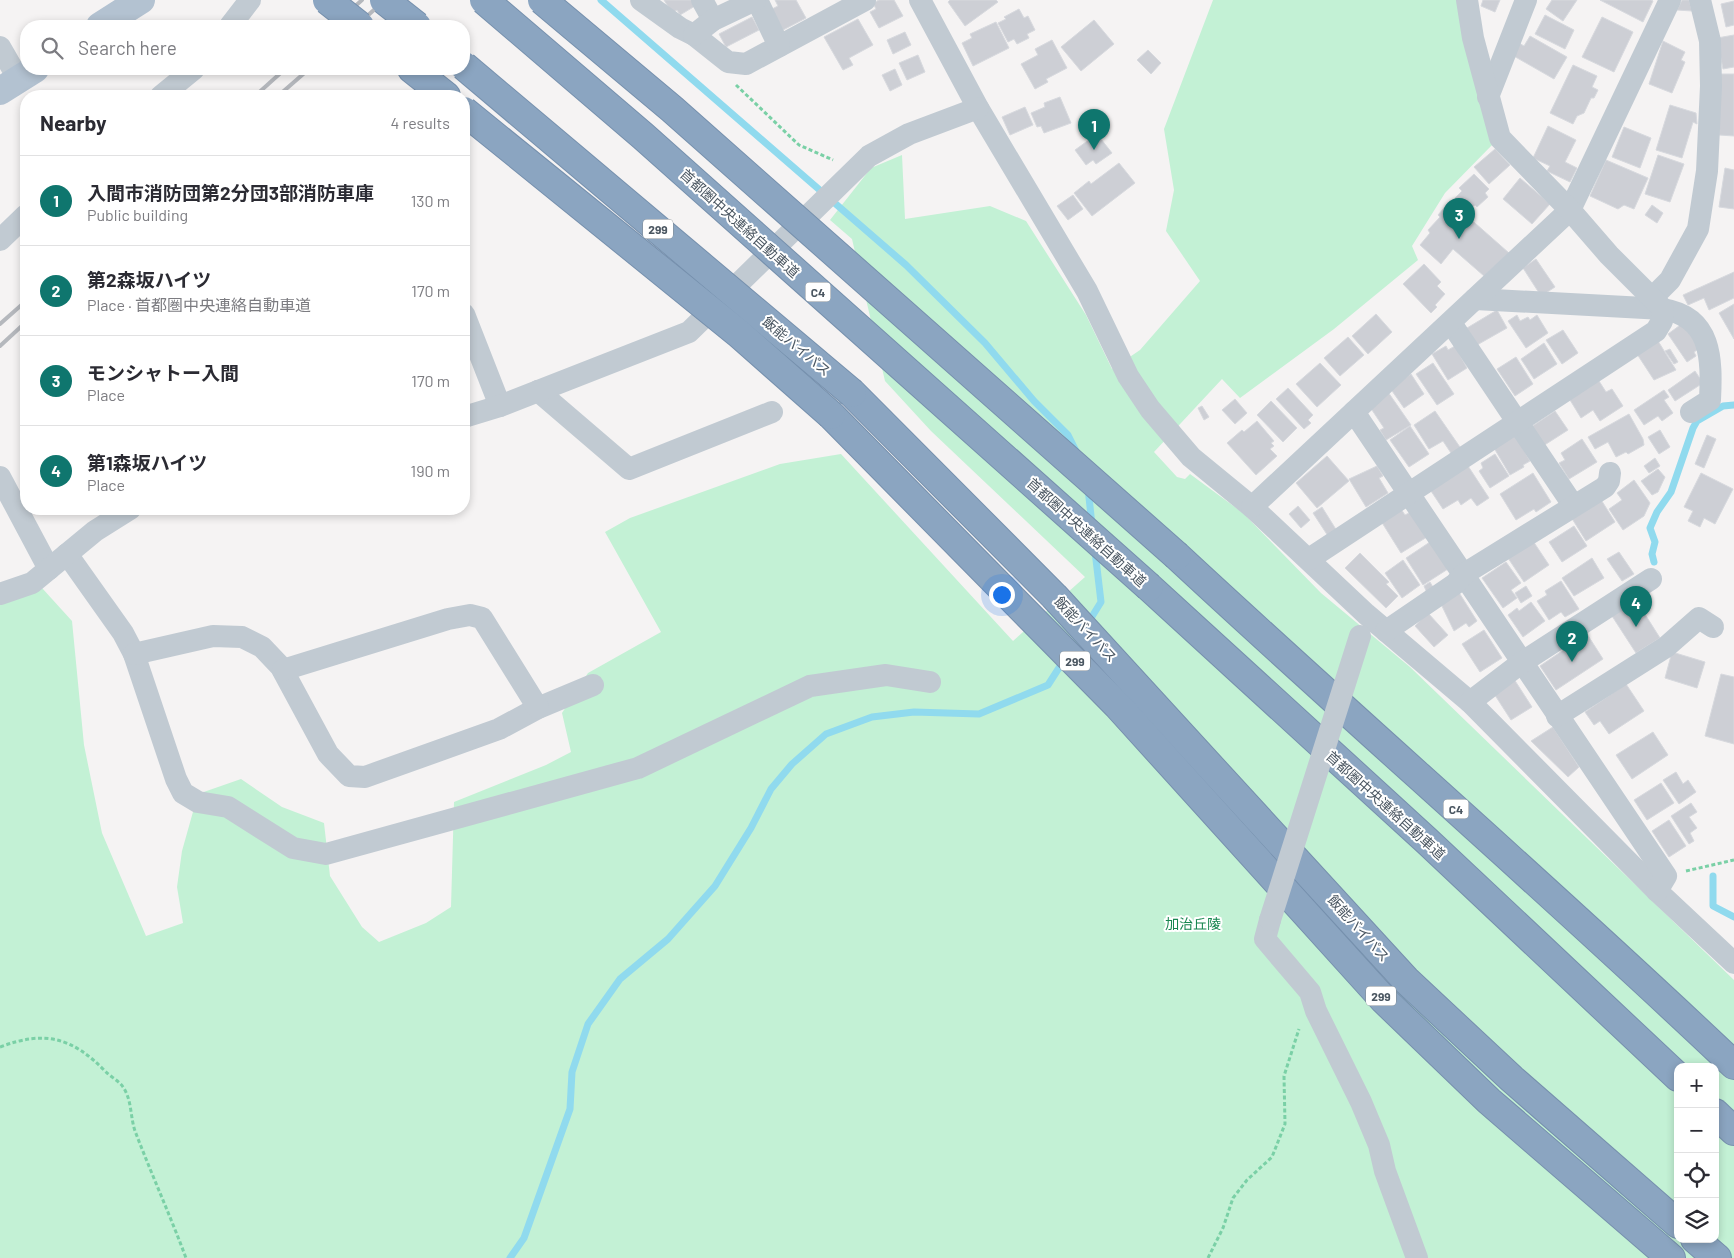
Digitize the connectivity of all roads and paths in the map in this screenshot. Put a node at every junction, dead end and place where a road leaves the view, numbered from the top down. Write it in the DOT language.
graph roads {
  1 [pos="141,0"];
  2 [pos="250,0"];
  3 [pos="327,0"];
  4 [pos="384,0"];
  5 [pos="484,0"];
  6 [pos="542,0"];
  7 [pos="640,0"];
  8 [pos="702,0"];
  9 [pos="756,0"];
  10 [pos="865,0"];
  11 [pos="920,0"];
  12 [pos="1467,0"];
  13 [pos="1526,0"];
  14 [pos="1670,0"];
  15 [pos="1700,0"];
  16 [pos="109,20"];
  17 [pos="235,20"];
  18 [pos="352,20"];
  19 [pos="409,20"];
  20 [pos="713,20"];
  21 [pos="694,35"];
  22 [pos="779,46"];
  23 [pos="0,47"];
  24 [pos="733,63"];
  25 [pos="470,71"];
  26 [pos="187,75"];
  27 [pos="420,75"];
  28 [pos="18,80"];
  29 [pos="169,90"];
  30 [pos="438,90"];
  31 [pos="1488,97"];
  32 [pos="978,108"];
  33 [pos="470,116"];
  34 [pos="854,170"];
  35 [pos="1570,210"];
  36 [pos="20,221"];
  37 [pos="0,240"];
  38 [pos="1475,299"];
  39 [pos="1658,303"];
  40 [pos="1451,323"];
  41 [pos="470,329"];
  42 [pos="538,391"];
  43 [pos="500,406"];
  44 [pos="772,412"];
  45 [pos="1354,412"];
  46 [pos="1691,412"];
  47 [pos="470,415"];
  48 [pos="1516,420"];
  49 [pos="1610,473"];
  50 [pos="0,477"];
  51 [pos="1410,491"];
  52 [pos="1574,505"];
  53 [pos="1252,507"];
  54 [pos="20,515"];
  55 [pos="20,515"];
  56 [pos="120,515"];
  57 [pos="67,554"];
  58 [pos="1308,559"];
  59 [pos="49,569"];
  60 [pos="1464,574"];
  61 [pos="1651,579"];
  62 [pos="0,594"];
  63 [pos="1366,614"];
  64 [pos="1713,627"];
  65 [pos="1386,631"];
  66 [pos="134,654"];
  67 [pos="1521,663"];
  68 [pos="283,670"];
  69 [pos="930,682"];
  70 [pos="593,686"];
  71 [pos="1470,702"];
  72 [pos="538,708"];
  73 [pos="1557,716"];
  74 [pos="1734,860"];
  75 [pos="1661,883"];
  76 [pos="1734,963"];
  77 [pos="1310,992"];
  78 [pos="0,1048"];
  79 [pos="1734,1066"];
  80 [pos="1674,1073"];
  81 [pos="1719,1117"];
  82 [pos="1734,1131"];
  83 [pos="1674,1221"];
  84 [pos="1700,1243"];
  85 [pos="186,1258"];
  86 [pos="1208,1258"];
  87 [pos="1416,1258"];
  88 [pos="1672,1258"];
  89 [pos="1717,1258"];
  1 -- 16 [label="main road"];
  2 -- 17 [label="street"];
  3 -- 18 [label="highway, bridge"];
  4 -- 19 [label="highway, bridge"];
  5 -- 80 [label="highway, 首都圏中央連絡自動車道 / C4, bridge"];
  6 -- 79 [label="highway, C4, bridge"];
  7 -- 21 [label="street"];
  8 -- 20 [label="street"];
  9 -- 20 [label="street"];
  9 -- 22 [label="street"];
  10 -- 22 [label="street"];
  11 -- 32 [label="street"];
  12 -- 31 [label="street"];
  13 -- 31 [label="street"];
  14 -- 35 [label="street"];
  15 -- 39 [label="street"];
  20 -- 21 [label="street"];
  21 -- 24 [label="street"];
  22 -- 24 [label="street"];
  23 -- 28 [label="street"];
  24 -- 34 [label="path"];
  25 -- 83 [label="highway, 飯能バイパス / 299, bridge"];
  26 -- 29 [label="street"];
  27 -- 30 [label="highway"];
  31 -- 35 [label="street"];
  32 -- 34 [label="street"];
  32 -- 53 [label="street"];
  33 -- 88 [label="highway, 飯能バイパス / 299, bridge"];
  34 -- 42 [label="street"];
  35 -- 38 [label="street"];
  35 -- 39 [label="street"];
  36 -- 37 [label="street"];
  38 -- 39 [label="street"];
  38 -- 40 [label="street"];
  39 -- 46 [label="street"];
  39 -- 48 [label="street"];
  40 -- 45 [label="street"];
  40 -- 48 [label="street"];
  41 -- 43 [label="street"];
  42 -- 43 [label="street"];
  42 -- 44 [label="street"];
  43 -- 47 [label="street"];
  45 -- 51 [label="street"];
  45 -- 53 [label="street"];
  48 -- 51 [label="street"];
  48 -- 52 [label="street"];
  49 -- 52 [label="street"];
  50 -- 54 [label="street"];
  51 -- 58 [label="street"];
  51 -- 60 [label="street"];
  52 -- 60 [label="street"];
  53 -- 58 [label="street"];
  55 -- 59 [label="street"];
  56 -- 57 [label="street"];
  57 -- 59 [label="street"];
  57 -- 66 [label="street"];
  58 -- 63 [label="street"];
  59 -- 62 [label="street"];
  60 -- 65 [label="street"];
  60 -- 67 [label="street"];
  61 -- 67 [label="street"];
  63 -- 65 [label="street"];
  63 -- 77 [label="street, bridge"];
  64 -- 73 [label="street"];
  65 -- 71 [label="street"];
  66 -- 68 [label="street"];
  66 -- 69 [label="street"];
  67 -- 71 [label="street"];
  67 -- 73 [label="street"];
  68 -- 72 [label="street"];
  68 -- 72 [label="street"];
  70 -- 72 [label="street"];
  71 -- 75 [label="street"];
  73 -- 75 [label="street"];
  74 -- 75 [label="path"];
  75 -- 76 [label="street"];
  77 -- 86 [label="path"];
  77 -- 87 [label="street"];
  78 -- 85 [label="path"];
  81 -- 82 [label="highway"];
  84 -- 89 [label="highway"];
}
